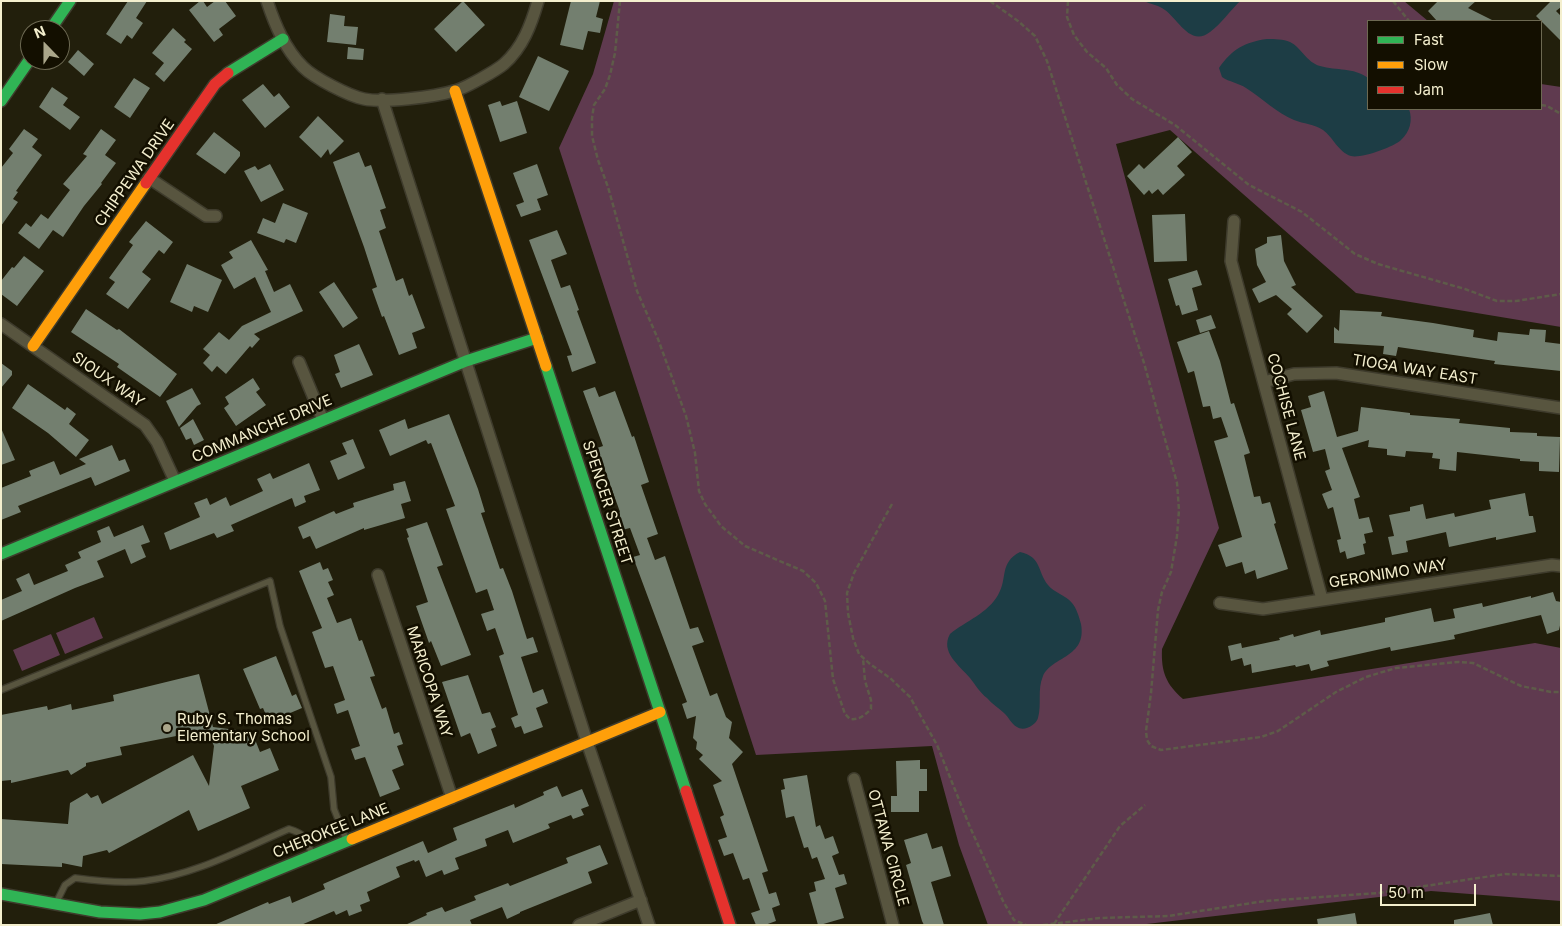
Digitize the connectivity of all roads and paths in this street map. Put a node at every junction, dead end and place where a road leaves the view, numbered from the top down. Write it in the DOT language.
graph roads {
  1 [pos="70,1"];
  2 [pos="267,1"];
  3 [pos="538,1"];
  4 [pos="620,1"];
  5 [pos="990,1"];
  6 [pos="1068,1"];
  7 [pos="1393,1"];
  8 [pos="57,20"];
  9 [pos="1408,20"];
  10 [pos="283,39"];
  11 [pos="22,70"];
  12 [pos="456,91"];
  13 [pos="382,99"];
  14 [pos="1,101"];
  15 [pos="1542,105"];
  16 [pos="1561,114"];
  17 [pos="149,178"];
  18 [pos="216,216"];
  19 [pos="1234,221"];
  20 [pos="1561,294"];
  21 [pos="1,324"];
  22 [pos="537,338"];
  23 [pos="33,346"];
  24 [pos="466,361"];
  25 [pos="299,362"];
  26 [pos="1264,382"];
  27 [pos="1561,408"];
  28 [pos="323,420"];
  29 [pos="175,481"];
  30 [pos="892,504"];
  31 [pos="1,554"];
  32 [pos="1561,566"];
  33 [pos="378,575"];
  34 [pos="1322,599"];
  35 [pos="1220,603"];
  36 [pos="863,658"];
  37 [pos="1,690"];
  38 [pos="1561,692"];
  39 [pos="660,712"];
  40 [pos="587,742"];
  41 [pos="854,779"];
  42 [pos="452,798"];
  43 [pos="1145,805"];
  44 [pos="347,840"];
  45 [pos="312,854"];
  46 [pos="1561,876"];
  47 [pos="1,894"];
  48 [pos="641,900"];
  49 [pos="56,904"];
  50 [pos="1054,924"];
  51 [pos="579,925"];
  52 [pos="649,925"];
  53 [pos="730,925"];
  54 [pos="893,925"];
  55 [pos="1026,925"];
  56 [pos="1042,925"];
  1 -- 8 [label="street"];
  2 -- 10 [label="street"];
  3 -- 12 [label="street"];
  4 -- 36 [label="path"];
  5 -- 38 [label="path"];
  6 -- 20 [label="path"];
  7 -- 9 [label="path"];
  10 -- 13 [label="street"];
  10 -- 17 [label="street, CHIPPEWA DRIVE"];
  11 -- 14 [label="street"];
  12 -- 13 [label="street"];
  12 -- 22 [label="street, SPENCER STREET"];
  13 -- 24 [label="street"];
  15 -- 16 [label="path"];
  17 -- 18 [label="street"];
  17 -- 23 [label="street, CHIPPEWA DRIVE"];
  19 -- 26 [label="street, COCHISE LANE"];
  21 -- 23 [label="street, SIOUX WAY"];
  22 -- 24 [label="street, COMMANCHE DRIVE"];
  22 -- 39 [label="street, SPENCER STREET"];
  23 -- 29 [label="street, SIOUX WAY"];
  24 -- 28 [label="street, COMMANCHE DRIVE"];
  24 -- 40 [label="street"];
  25 -- 28 [label="street"];
  26 -- 27 [label="street, TIOGA WAY EAST"];
  26 -- 34 [label="street, COCHISE LANE"];
  28 -- 29 [label="street, COMMANCHE DRIVE"];
  29 -- 31 [label="street, COMMANCHE DRIVE"];
  30 -- 36 [label="path"];
  32 -- 34 [label="street, GERONIMO WAY"];
  33 -- 42 [label="street, MARICOPA WAY"];
  34 -- 35 [label="street, GERONIMO WAY"];
  36 -- 55 [label="path"];
  37 -- 44 [label="lane"];
  39 -- 40 [label="street, CHEROKEE LANE"];
  39 -- 53 [label="street, SPENCER STREET"];
  40 -- 42 [label="street, CHEROKEE LANE"];
  40 -- 48 [label="street"];
  41 -- 54 [label="street, OTTAWA CIRCLE"];
  42 -- 44 [label="street, CHEROKEE LANE"];
  43 -- 50 [label="path"];
  44 -- 45 [label="street, CHEROKEE LANE"];
  45 -- 49 [label="street, CHEROKEE LANE"];
  45 -- 49 [label="lane"];
  46 -- 50 [label="path"];
  47 -- 49 [label="street, CHEROKEE LANE"];
  48 -- 51 [label="street"];
  48 -- 52 [label="street"];
  50 -- 56 [label="path"];
}
